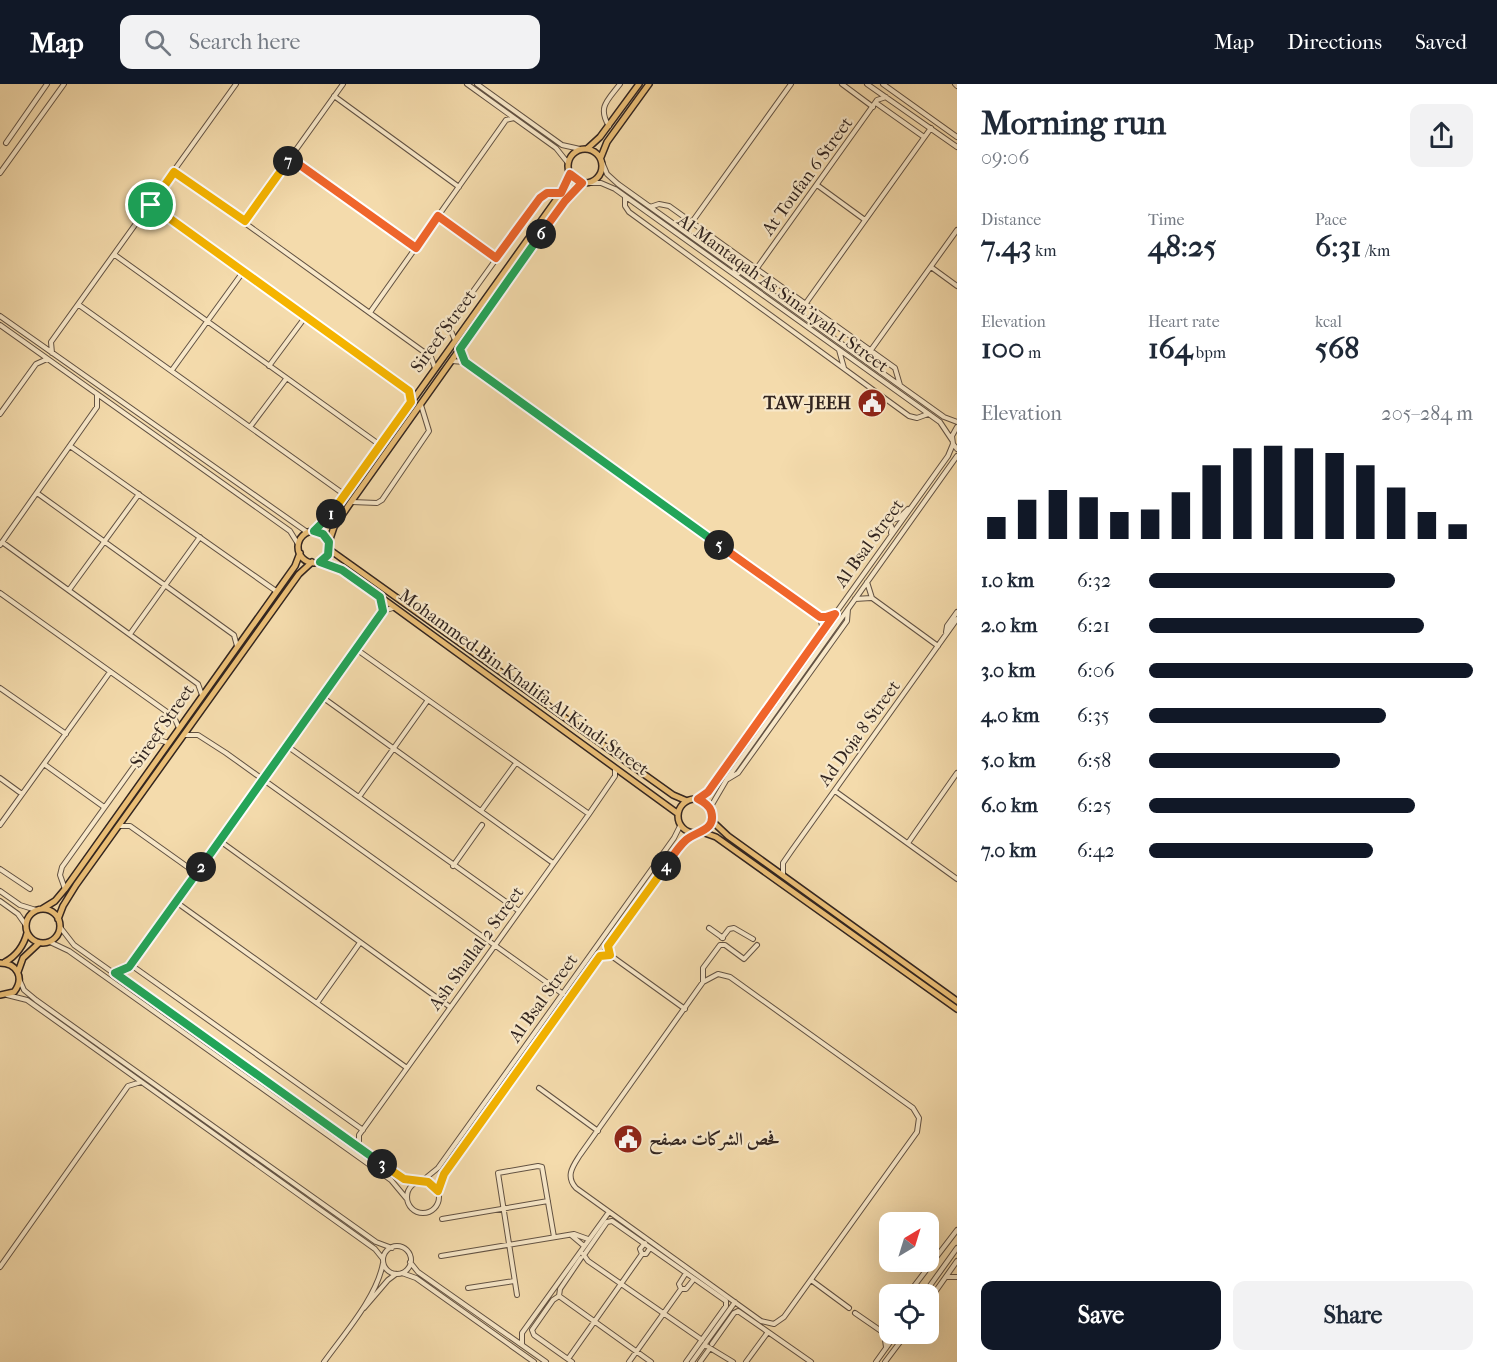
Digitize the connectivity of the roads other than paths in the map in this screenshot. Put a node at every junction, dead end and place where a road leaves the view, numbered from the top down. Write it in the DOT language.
graph roads {
  1 [pos="47,84"];
  2 [pos="64,84"];
  3 [pos="236,84"];
  4 [pos="343,84"];
  5 [pos="467,84"];
  6 [pos="477,84"];
  7 [pos="620,84"];
  8 [pos="639,84"];
  9 [pos="649,84"];
  10 [pos="790,84"];
  11 [pos="842,84"];
  12 [pos="867,84"];
  13 [pos="886,86"];
  14 [pos="877,91"];
  15 [pos="334,96"];
  16 [pos="886,98"];
  17 [pos="875,103"];
  18 [pos="503,110"];
  19 [pos="514,118"];
  20 [pos="506,120"];
  21 [pos="609,126"];
  22 [pos="931,128"];
  23 [pos="957,137"];
  24 [pos="924,138"];
  25 [pos="6,143"];
  26 [pos="957,147"];
  27 [pos="588,148"];
  28 [pos="580,149"];
  29 [pos="290,158"];
  30 [pos="602,160"];
  31 [pos="568,164"];
  32 [pos="174,172"];
  33 [pos="0,173"];
  34 [pos="570,174"];
  35 [pos="585,183"];
  36 [pos="817,185"];
  37 [pos="459,187"];
  38 [pos="561,193"];
  39 [pos="625,196"];
  40 [pos="151,205"];
  41 [pos="650,207"];
  42 [pos="438,216"];
  43 [pos="865,220"];
  44 [pos="245,221"];
  45 [pos="692,222"];
  46 [pos="957,230"];
  47 [pos="416,248"];
  48 [pos="115,255"];
  49 [pos="496,258"];
  50 [pos="931,267"];
  51 [pos="758,268"];
  52 [pos="243,272"];
  53 [pos="957,286"];
  54 [pos="806,303"];
  55 [pos="79,305"];
  56 [pos="371,311"];
  57 [pos="0,316"];
  58 [pos="306,316"];
  59 [pos="207,322"];
  60 [pos="0,325"];
  61 [pos="455,340"];
  62 [pos="51,342"];
  63 [pos="41,345"];
  64 [pos="460,349"];
  65 [pos="838,349"];
  66 [pos="871,350"];
  67 [pos="36,351"];
  68 [pos="52,353"];
  69 [pos="444,356"];
  70 [pos="431,357"];
  71 [pos="47,359"];
  72 [pos="452,361"];
  73 [pos="465,362"];
  74 [pos="36,364"];
  75 [pos="269,366"];
  76 [pos="435,368"];
  77 [pos="172,370"];
  78 [pos="845,370"];
  79 [pos="286,379"];
  80 [pos="900,386"];
  81 [pos="420,388"];
  82 [pos="409,391"];
  83 [pos="97,395"];
  84 [pos="411,402"];
  85 [pos="108,403"];
  86 [pos="421,404"];
  87 [pos="97,407"];
  88 [pos="0,414"];
  89 [pos="929,414"];
  90 [pos="957,424"];
  91 [pos="250,427"];
  92 [pos="952,442"];
  93 [pos="380,445"];
  94 [pos="70,446"];
  95 [pos="957,449"];
  96 [pos="957,456"];
  97 [pos="37,493"];
  98 [pos="139,494"];
  99 [pos="345,495"];
  100 [pos="351,502"];
  101 [pos="912,507"];
  102 [pos="310,531"];
  103 [pos="200,537"];
  104 [pos="890,537"];
  105 [pos="104,542"];
  106 [pos="329,542"];
  107 [pos="1,544"];
  108 [pos="298,544"];
  109 [pos="330,550"];
  110 [pos="300,553"];
  111 [pos="312,562"];
  112 [pos="320,562"];
  113 [pos="867,582"];
  114 [pos="166,586"];
  115 [pos="69,590"];
  116 [pos="276,591"];
  117 [pos="0,593"];
  118 [pos="380,597"];
  119 [pos="872,598"];
  120 [pos="854,600"];
  121 [pos="395,608"];
  122 [pos="383,611"];
  123 [pos="957,612"];
  124 [pos="835,614"];
  125 [pos="820,617"];
  126 [pos="957,620"];
  127 [pos="823,630"];
  128 [pos="130,634"];
  129 [pos="246,634"];
  130 [pos="947,634"];
  131 [pos="234,635"];
  132 [pos="938,646"];
  133 [pos="237,647"];
  134 [pos="357,649"];
  135 [pos="110,672"];
  136 [pos="211,683"];
  137 [pos="198,684"];
  138 [pos="0,688"];
  139 [pos="202,695"];
  140 [pos="322,697"];
  141 [pos="428,700"];
  142 [pos="174,717"];
  143 [pos="187,717"];
  144 [pos="192,724"];
  145 [pos="179,728"];
  146 [pos="66,734"];
  147 [pos="184,735"];
  148 [pos="198,735"];
  149 [pos="169,743"];
  150 [pos="287,746"];
  151 [pos="393,748"];
  152 [pos="516,763"];
  153 [pos="44,764"];
  154 [pos="614,764"];
  155 [pos="957,773"];
  156 [pos="626,774"];
  157 [pos="615,776"];
  158 [pos="0,778"];
  159 [pos="263,780"];
  160 [pos="835,791"];
  161 [pos="22,794"];
  162 [pos="359,797"];
  163 [pos="698,799"];
  164 [pos="687,801"];
  165 [pos="104,807"];
  166 [pos="710,808"];
  167 [pos="481,811"];
  168 [pos="677,813"];
  169 [pos="589,814"];
  170 [pos="127,815"];
  171 [pos="712,820"];
  172 [pos="0,825"];
  173 [pos="482,825"];
  174 [pos="119,826"];
  175 [pos="130,826"];
  176 [pos="680,826"];
  177 [pos="702,832"];
  178 [pos="693,834"];
  179 [pos="220,841"];
  180 [pos="908,843"];
  181 [pos="554,863"];
  182 [pos="783,863"];
  183 [pos="453,866"];
  184 [pos="771,867"];
  185 [pos="0,869"];
  186 [pos="196,873"];
  187 [pos="783,876"];
  188 [pos="957,879"];
  189 [pos="65,889"];
  190 [pos="30,890"];
  191 [pos="0,891"];
  192 [pos="0,901"];
  193 [pos="176,902"];
  194 [pos="39,910"];
  195 [pos="519,911"];
  196 [pos="58,919"];
  197 [pos="25,924"];
  198 [pos="60,927"];
  199 [pos="709,928"];
  200 [pos="27,933"];
  201 [pos="722,938"];
  202 [pos="753,939"];
  203 [pos="50,942"];
  204 [pos="39,943"];
  205 [pos="359,944"];
  206 [pos="495,944"];
  207 [pos="722,945"];
  208 [pos="757,945"];
  209 [pos="608,946"];
  210 [pos="610,955"];
  211 [pos="600,956"];
  212 [pos="2,963"];
  213 [pos="130,966"];
  214 [pos="18,972"];
  215 [pos="115,973"];
  216 [pos="702,973"];
  217 [pos="710,977"];
  218 [pos="20,981"];
  219 [pos="128,982"];
  220 [pos="703,982"];
  221 [pos="563,994"];
  222 [pos="2,996"];
  223 [pos="957,1001"];
  224 [pos="316,1003"];
  225 [pos="450,1007"];
  226 [pos="685,1009"];
  227 [pos="957,1009"];
  228 [pos="407,1068"];
  229 [pos="127,1072"];
  230 [pos="141,1082"];
  231 [pos="128,1086"];
  232 [pos="539,1088"];
  233 [pos="363,1130"];
  234 [pos="597,1131"];
  235 [pos="359,1135"];
  236 [pos="347,1139"];
  237 [pos="359,1148"];
  238 [pos="420,1181"];
  239 [pos="438,1191"];
  240 [pos="406,1198"];
  241 [pos="548,1201"];
  242 [pos="502,1209"];
  243 [pos="609,1212"];
  244 [pos="442,1219"];
  245 [pos="957,1230"];
  246 [pos="571,1235"];
  247 [pos="554,1237"];
  248 [pos="588,1239"];
  249 [pos="645,1244"];
  250 [pos="508,1245"];
  251 [pos="584,1246"];
  252 [pos="392,1248"];
  253 [pos="650,1248"];
  254 [pos="957,1248"];
  255 [pos="642,1254"];
  256 [pos="581,1255"];
  257 [pos="441,1256"];
  258 [pos="383,1261"];
  259 [pos="410,1262"];
  260 [pos="957,1262"];
  261 [pos="0,1267"];
  262 [pos="687,1273"];
  263 [pos="399,1274"];
  264 [pos="957,1275"];
  265 [pos="946,1277"];
  266 [pos="694,1279"];
  267 [pos="514,1281"];
  268 [pos="811,1281"];
  269 [pos="621,1283"];
  270 [pos="916,1284"];
  271 [pos="931,1284"];
  272 [pos="939,1287"];
  273 [pos="468,1288"];
  274 [pos="681,1289"];
  275 [pos="517,1295"];
  276 [pos="559,1296"];
  277 [pos="735,1302"];
  278 [pos="849,1308"];
  279 [pos="855,1312"];
  280 [pos="664,1313"];
  281 [pos="358,1315"];
  282 [pos="594,1322"];
  283 [pos="879,1329"];
  284 [pos="768,1332"];
  285 [pos="522,1333"];
  286 [pos="510,1336"];
  287 [pos="705,1342"];
  288 [pos="885,1344"];
  289 [pos="889,1344"];
  290 [pos="898,1344"];
  291 [pos="523,1346"];
  292 [pos="711,1346"];
  293 [pos="886,1348"];
  294 [pos="636,1352"];
  295 [pos="802,1356"];
  296 [pos="568,1359"];
  297 [pos="324,1362"];
  298 [pos="534,1362"];
  299 [pos="546,1362"];
  300 [pos="572,1362"];
  301 [pos="629,1362"];
  302 [pos="651,1362"];
  303 [pos="686,1362"];
  304 [pos="692,1362"];
  305 [pos="700,1362"];
  306 [pos="733,1362"];
  307 [pos="746,1362"];
  308 [pos="798,1362"];
  309 [pos="811,1362"];
  310 [pos="876,1362"];
  311 [pos="885,1362"];
  1 -- 25 [label="street"];
  2 -- 33 [label="street"];
  3 -- 32 [label="street"];
  4 -- 15 [label="street"];
  5 -- 18 [label="street"];
  6 -- 28 [label="street"];
  7 -- 21 [label="street"];
  8 -- 21 [label="main road"];
  9 -- 30 [label="main road"];
  10 -- 45 [label="street"];
  11 -- 17 [label="street"];
  12 -- 14 [label="street"];
  13 -- 23 [label="street"];
  14 -- 16 [label="street"];
  14 -- 17 [label="street"];
  15 -- 29 [label="street"];
  15 -- 37 [label="street"];
  16 -- 17 [label="street"];
  16 -- 22 [label="street"];
  17 -- 24 [label="street"];
  17 -- 36 [label="street, At Toufan 6 Street"];
  18 -- 19 [label="street"];
  18 -- 20 [label="street"];
  19 -- 20 [label="street"];
  19 -- 31 [label="street"];
  20 -- 37 [label="street"];
  21 -- 27 [label="main road"];
  22 -- 24 [label="street"];
  22 -- 26 [label="street"];
  24 -- 43 [label="street"];
  27 -- 28 [label="main road"];
  27 -- 30 [label="main road"];
  28 -- 31 [label="main road"];
  29 -- 44 [label="street"];
  29 -- 47 [label="street"];
  30 -- 35 [label="main road"];
  30 -- 41 [label="street, Al Mantaqah As Sina'iyah 1 Street"];
  31 -- 34 [label="main road"];
  32 -- 40 [label="street"];
  32 -- 44 [label="street"];
  34 -- 35 [label="main road"];
  34 -- 38 [label="main road, Sireef Street"];
  35 -- 39 [label="street, Al Mantaqah As Sina'iyah 1 Street"];
  35 -- 64 [label="main road, Sireef Street"];
  36 -- 43 [label="street"];
  36 -- 51 [label="street, At Toufan 6 Street"];
  37 -- 42 [label="street"];
  38 -- 49 [label="street"];
  38 -- 61 [label="main road, Sireef Street"];
  39 -- 65 [label="street, Al Mantaqah As Sina'iyah 1 Street"];
  39 -- 78 [label="street"];
  40 -- 48 [label="street"];
  40 -- 52 [label="street"];
  41 -- 45 [label="street"];
  41 -- 80 [label="street, Al Mantaqah As Sina'iyah 1 Street"];
  42 -- 47 [label="street"];
  42 -- 49 [label="street"];
  43 -- 54 [label="street"];
  44 -- 56 [label="street"];
  45 -- 51 [label="street"];
  46 -- 50 [label="street"];
  47 -- 56 [label="street"];
  48 -- 55 [label="street"];
  48 -- 59 [label="street"];
  49 -- 61 [label="street"];
  50 -- 53 [label="street"];
  50 -- 66 [label="street"];
  51 -- 54 [label="street"];
  52 -- 58 [label="street"];
  52 -- 59 [label="street"];
  54 -- 66 [label="street"];
  55 -- 62 [label="street"];
  55 -- 77 [label="street"];
  56 -- 70 [label="street"];
  57 -- 63 [label="street"];
  58 -- 75 [label="street"];
  58 -- 82 [label="street"];
  59 -- 75 [label="street"];
  59 -- 77 [label="street"];
  60 -- 67 [label="street"];
  61 -- 69 [label="main road, Sireef Street"];
  62 -- 63 [label="street"];
  62 -- 68 [label="street"];
  63 -- 68 [label="street"];
  64 -- 72 [label="main road, Sireef Street"];
  64 -- 73 [label="street"];
  65 -- 78 [label="street"];
  65 -- 89 [label="street, Al Mantaqah As Sina'iyah 1 Street"];
  66 -- 80 [label="street"];
  67 -- 71 [label="street"];
  67 -- 74 [label="street"];
  68 -- 102 [label="street"];
  69 -- 70 [label="street"];
  69 -- 76 [label="main road, Sireef Street"];
  70 -- 76 [label="street"];
  71 -- 74 [label="street"];
  71 -- 83 [label="street"];
  72 -- 73 [label="street"];
  72 -- 86 [label="main road, Sireef Street"];
  73 -- 125 [label="street"];
  74 -- 88 [label="street"];
  75 -- 79 [label="street"];
  76 -- 81 [label="main road, Sireef Street"];
  77 -- 91 [label="street"];
  78 -- 89 [label="street"];
  79 -- 91 [label="street"];
  79 -- 93 [label="street"];
  80 -- 90 [label="street, Al Mantaqah As Sina'iyah 1 Street"];
  81 -- 82 [label="street"];
  81 -- 84 [label="main road, Sireef Street"];
  82 -- 84 [label="street"];
  83 -- 85 [label="street"];
  83 -- 87 [label="street"];
  84 -- 93 [label="main road, Sireef Street"];
  85 -- 87 [label="street"];
  85 -- 108 [label="street"];
  86 -- 100 [label="main road, Sireef Street"];
  86 -- 100 [label="street"];
  87 -- 94 [label="street"];
  89 -- 92 [label="street, Al Mantaqah As Sina'iyah 1 Street"];
  90 -- 92 [label="street, Al Bsal Street"];
  91 -- 99 [label="street"];
  92 -- 95 [label="street, Al Mantaqah As Sina'iyah 1 Street"];
  92 -- 101 [label="street, Al Bsal Street"];
  93 -- 99 [label="main road, Sireef Street"];
  94 -- 97 [label="street"];
  94 -- 98 [label="street"];
  96 -- 113 [label="street, Al Bsal Street"];
  97 -- 105 [label="street"];
  97 -- 107 [label="street"];
  98 -- 103 [label="street"];
  98 -- 105 [label="street"];
  99 -- 102 [label="main road, Sireef Street"];
  100 -- 106 [label="main road, Sireef Street"];
  101 -- 104 [label="street, Al Bsal Street"];
  101 -- 104 [label="street"];
  102 -- 106 [label="main road"];
  102 -- 108 [label="main road"];
  103 -- 114 [label="street"];
  103 -- 116 [label="street"];
  104 -- 124 [label="street, Al Bsal Street"];
  105 -- 114 [label="street"];
  105 -- 115 [label="street"];
  106 -- 109 [label="main road"];
  107 -- 115 [label="street"];
  108 -- 110 [label="main road"];
  109 -- 112 [label="main road"];
  109 -- 164 [label="main road, Mohammed Bin Khalifa Al Kindi Street"];
  110 -- 111 [label="main road"];
  110 -- 116 [label="main road, Sireef Street"];
  111 -- 112 [label="main road"];
  111 -- 144 [label="main road, Sireef Street"];
  112 -- 118 [label="main road, Mohammed Bin Khalifa Al Kindi Street"];
  113 -- 119 [label="street"];
  113 -- 120 [label="street, Al Bsal Street"];
  114 -- 128 [label="street"];
  114 -- 131 [label="street"];
  115 -- 128 [label="street"];
  116 -- 129 [label="main road, Sireef Street"];
  117 -- 135 [label="street"];
  118 -- 121 [label="main road, Mohammed Bin Khalifa Al Kindi Street"];
  118 -- 122 [label="street"];
  119 -- 120 [label="street"];
  119 -- 132 [label="street"];
  120 -- 166 [label="street, Al Bsal Street"];
  121 -- 122 [label="street"];
  121 -- 154 [label="main road, Mohammed Bin Khalifa Al Kindi Street"];
  122 -- 134 [label="street"];
  123 -- 130 [label="street"];
  124 -- 125 [label="street"];
  124 -- 127 [label="street, Al Bsal Street"];
  125 -- 127 [label="street"];
  126 -- 130 [label="street, Ad Doja 8 Street"];
  127 -- 163 [label="street, Al Bsal Street"];
  128 -- 137 [label="street"];
  129 -- 131 [label="street"];
  129 -- 133 [label="main road, Sireef Street"];
  130 -- 132 [label="street, Ad Doja 8 Street"];
  131 -- 133 [label="street"];
  132 -- 160 [label="street, Ad Doja 8 Street"];
  133 -- 136 [label="main road, Sireef Street"];
  134 -- 140 [label="street"];
  134 -- 141 [label="street"];
  135 -- 142 [label="street"];
  135 -- 146 [label="street"];
  136 -- 137 [label="street"];
  136 -- 139 [label="main road, Sireef Street"];
  137 -- 139 [label="street"];
  138 -- 146 [label="street"];
  139 -- 143 [label="main road, Sireef Street"];
  140 -- 150 [label="street"];
  140 -- 151 [label="street"];
  141 -- 151 [label="street"];
  141 -- 152 [label="street"];
  142 -- 143 [label="street"];
  142 -- 145 [label="street"];
  143 -- 145 [label="main road, Sireef Street"];
  144 -- 147 [label="main road, Sireef Street"];
  144 -- 148 [label="street"];
  145 -- 149 [label="main road, Sireef Street"];
  146 -- 153 [label="street"];
  147 -- 148 [label="street"];
  147 -- 170 [label="main road, Sireef Street"];
  148 -- 159 [label="street"];
  149 -- 165 [label="street"];
  149 -- 189 [label="main road, Sireef Street"];
  150 -- 159 [label="street"];
  150 -- 162 [label="street"];
  151 -- 162 [label="street"];
  151 -- 167 [label="street"];
  152 -- 167 [label="street"];
  152 -- 169 [label="street"];
  153 -- 161 [label="street"];
  153 -- 165 [label="street"];
  154 -- 156 [label="main road, Mohammed Bin Khalifa Al Kindi Street"];
  154 -- 157 [label="street"];
  155 -- 180 [label="street"];
  156 -- 157 [label="street"];
  156 -- 168 [label="main road, Mohammed Bin Khalifa Al Kindi Street"];
  157 -- 169 [label="street, Ash Shallal 2 Street"];
  158 -- 161 [label="street"];
  159 -- 179 [label="street"];
  159 -- 206 [label="street"];
  160 -- 180 [label="street"];
  160 -- 182 [label="street, Ad Doja 8 Street"];
  161 -- 172 [label="street"];
  162 -- 183 [label="street"];
  163 -- 164 [label="main road"];
  163 -- 166 [label="main road"];
  164 -- 168 [label="main road"];
  165 -- 189 [label="street"];
  166 -- 171 [label="main road"];
  167 -- 181 [label="street"];
  168 -- 176 [label="main road"];
  169 -- 181 [label="street, Ash Shallal 2 Street"];
  170 -- 174 [label="main road, Sireef Street"];
  170 -- 175 [label="street"];
  171 -- 177 [label="main road"];
  171 -- 184 [label="main road"];
  173 -- 183 [label="street"];
  174 -- 175 [label="street"];
  174 -- 196 [label="main road, Sireef Street"];
  175 -- 186 [label="street"];
  176 -- 178 [label="main road"];
  176 -- 221 [label="street, Al Bsal Street"];
  177 -- 178 [label="main road"];
  177 -- 227 [label="main road"];
  178 -- 209 [label="street, Al Bsal Street"];
  179 -- 186 [label="street"];
  179 -- 205 [label="street"];
  180 -- 188 [label="street"];
  181 -- 195 [label="street, Ash Shallal 2 Street"];
  182 -- 184 [label="street"];
  182 -- 187 [label="street"];
  183 -- 195 [label="street"];
  184 -- 187 [label="main road"];
  185 -- 190 [label="street"];
  186 -- 193 [label="street"];
  187 -- 223 [label="main road"];
  189 -- 194 [label="main road, Sireef Street"];
  191 -- 194 [label="street"];
  192 -- 197 [label="street"];
  193 -- 213 [label="street"];
  193 -- 224 [label="street"];
  194 -- 196 [label="main road"];
  194 -- 197 [label="main road"];
  195 -- 206 [label="street, Ash Shallal 2 Street"];
  196 -- 198 [label="main road"];
  197 -- 200 [label="main road"];
  198 -- 203 [label="main road"];
  198 -- 215 [label="street"];
  199 -- 201 [label="street"];
  200 -- 204 [label="main road"];
  200 -- 212 [label="main road"];
  201 -- 202 [label="street"];
  201 -- 207 [label="street"];
  203 -- 204 [label="main road"];
  203 -- 240 [label="street"];
  204 -- 214 [label="main road"];
  205 -- 224 [label="street"];
  205 -- 225 [label="street"];
  206 -- 221 [label="street"];
  206 -- 225 [label="street, Ash Shallal 2 Street"];
  207 -- 208 [label="street"];
  207 -- 216 [label="street"];
  209 -- 210 [label="street"];
  209 -- 211 [label="street, Al Bsal Street"];
  210 -- 211 [label="street"];
  210 -- 226 [label="street"];
  211 -- 239 [label="street, Al Bsal Street"];
  212 -- 214 [label="main road"];
  213 -- 215 [label="street"];
  213 -- 219 [label="street"];
  213 -- 233 [label="street"];
  214 -- 218 [label="main road"];
  215 -- 219 [label="street"];
  216 -- 217 [label="street"];
  216 -- 220 [label="street"];
  217 -- 220 [label="street"];
  217 -- 268 [label="street"];
  218 -- 222 [label="main road"];
  218 -- 252 [label="street"];
  219 -- 236 [label="street"];
  220 -- 226 [label="street"];
  221 -- 238 [label="street, Al Bsal Street"];
  222 -- 229 [label="street"];
  224 -- 228 [label="street"];
  225 -- 228 [label="street, Ash Shallal 2 Street"];
  226 -- 234 [label="street"];
  228 -- 233 [label="street, Ash Shallal 2 Street"];
  229 -- 230 [label="street"];
  229 -- 231 [label="street"];
  230 -- 231 [label="street"];
  230 -- 258 [label="street"];
  231 -- 261 [label="street"];
  232 -- 234 [label="street"];
  233 -- 235 [label="street, Ash Shallal 2 Street"];
  234 -- 243 [label="street"];
  235 -- 236 [label="street"];
  235 -- 237 [label="street"];
  236 -- 237 [label="street"];
  237 -- 238 [label="street"];
  238 -- 239 [label="street"];
  238 -- 240 [label="street"];
  239 -- 240 [label="street"];
  241 -- 242 [label="street"];
  241 -- 242 [label="street"];
  241 -- 247 [label="street"];
  242 -- 244 [label="street"];
  242 -- 250 [label="street"];
  243 -- 248 [label="street"];
  243 -- 277 [label="street"];
  245 -- 270 [label="street"];
  246 -- 247 [label="street"];
  246 -- 248 [label="street"];
  246 -- 251 [label="street"];
  247 -- 250 [label="street"];
  248 -- 251 [label="street"];
  249 -- 253 [label="street"];
  249 -- 255 [label="street"];
  249 -- 256 [label="street"];
  250 -- 257 [label="street"];
  250 -- 267 [label="street"];
  251 -- 256 [label="street"];
  252 -- 258 [label="street"];
  252 -- 259 [label="street"];
  253 -- 255 [label="street"];
  253 -- 262 [label="street"];
  254 -- 271 [label="street"];
  255 -- 269 [label="street"];
  256 -- 269 [label="street"];
  256 -- 276 [label="street"];
  256 -- 285 [label="street"];
  258 -- 263 [label="street"];
  258 -- 281 [label="street"];
  259 -- 263 [label="street"];
  259 -- 286 [label="street"];
  260 -- 264 [label="street"];
  260 -- 265 [label="street"];
  262 -- 266 [label="street"];
  262 -- 274 [label="street"];
  263 -- 281 [label="street"];
  263 -- 298 [label="street"];
  264 -- 265 [label="street"];
  265 -- 272 [label="street"];
  266 -- 274 [label="street"];
  266 -- 287 [label="street"];
  267 -- 273 [label="street"];
  267 -- 275 [label="street"];
  268 -- 277 [label="street"];
  268 -- 278 [label="street"];
  269 -- 280 [label="street"];
  269 -- 282 [label="street"];
  274 -- 280 [label="street"];
  276 -- 282 [label="street"];
  276 -- 296 [label="street"];
  277 -- 287 [label="street"];
  279 -- 283 [label="street"];
  280 -- 287 [label="street"];
  280 -- 294 [label="street"];
  281 -- 297 [label="street"];
  282 -- 294 [label="street"];
  282 -- 296 [label="street"];
  284 -- 292 [label="street"];
  284 -- 295 [label="street"];
  284 -- 307 [label="street"];
  285 -- 286 [label="street"];
  285 -- 291 [label="street"];
  286 -- 291 [label="street"];
  287 -- 292 [label="street"];
  287 -- 303 [label="street"];
  287 -- 304 [label="street"];
  288 -- 293 [label="street"];
  289 -- 293 [label="street"];
  290 -- 311 [label="street"];
  291 -- 299 [label="street"];
  292 -- 305 [label="street"];
  292 -- 306 [label="street"];
  293 -- 310 [label="street"];
  294 -- 301 [label="street"];
  294 -- 302 [label="street"];
  295 -- 308 [label="street"];
  295 -- 309 [label="street"];
  296 -- 300 [label="street"];
}
